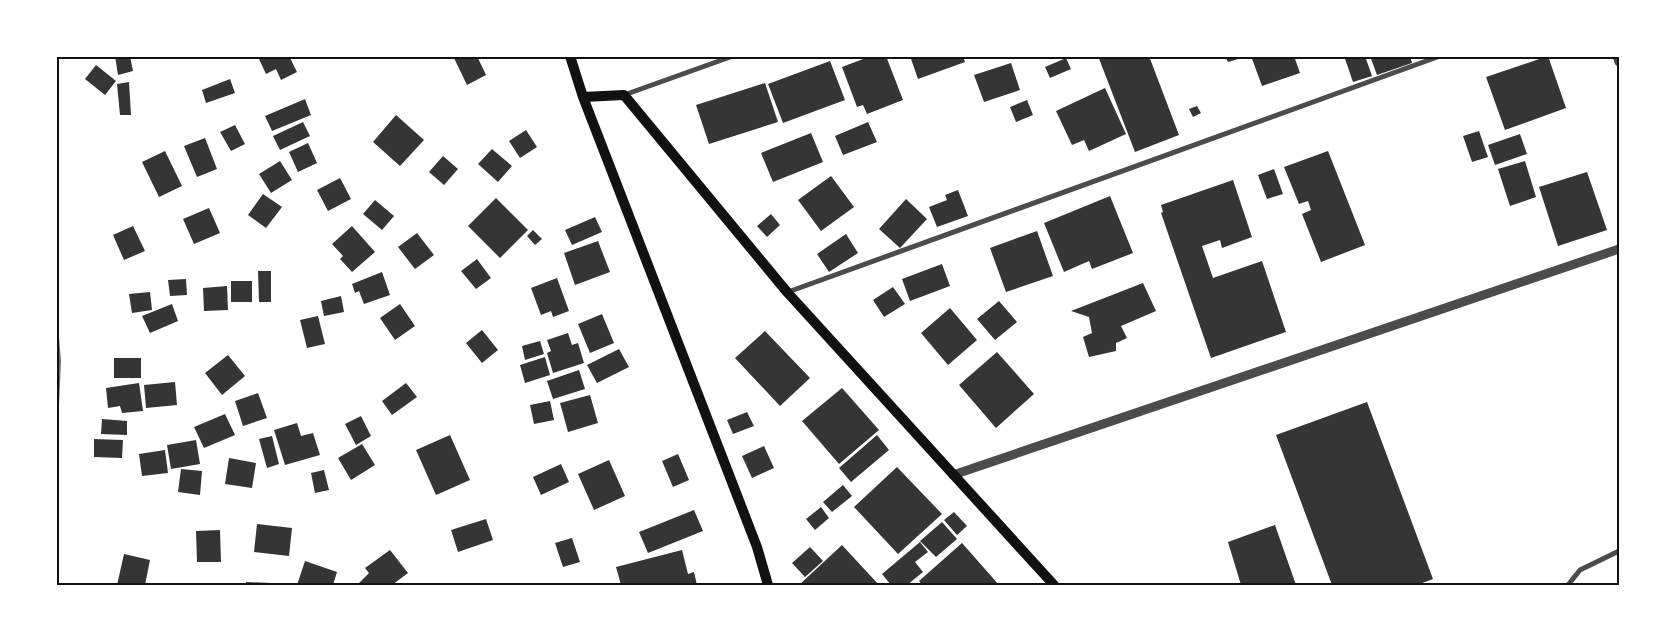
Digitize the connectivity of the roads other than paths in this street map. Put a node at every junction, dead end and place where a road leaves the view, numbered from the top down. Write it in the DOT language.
graph roads {
  1 [pos="570,56"];
  2 [pos="733,56"];
  3 [pos="1440,56"];
  4 [pos="1617,56"];
  5 [pos="1619,62"];
  6 [pos="624,94"];
  7 [pos="583,97"];
  8 [pos="1619,249"];
  9 [pos="788,292"];
  10 [pos="953,475"];
  11 [pos="1619,551"];
  12 [pos="768,585"];
  13 [pos="1054,585"];
  14 [pos="1568,585"];
  1 -- 7 [label="main road"];
  2 -- 6 [label="street"];
  3 -- 9 [label="street"];
  4 -- 5 [label="street"];
  6 -- 7 [label="main road"];
  6 -- 9 [label="main road"];
  7 -- 12 [label="main road"];
  8 -- 10 [label="street"];
  9 -- 10 [label="main road"];
  10 -- 13 [label="main road"];
  11 -- 14 [label="street"];
}
